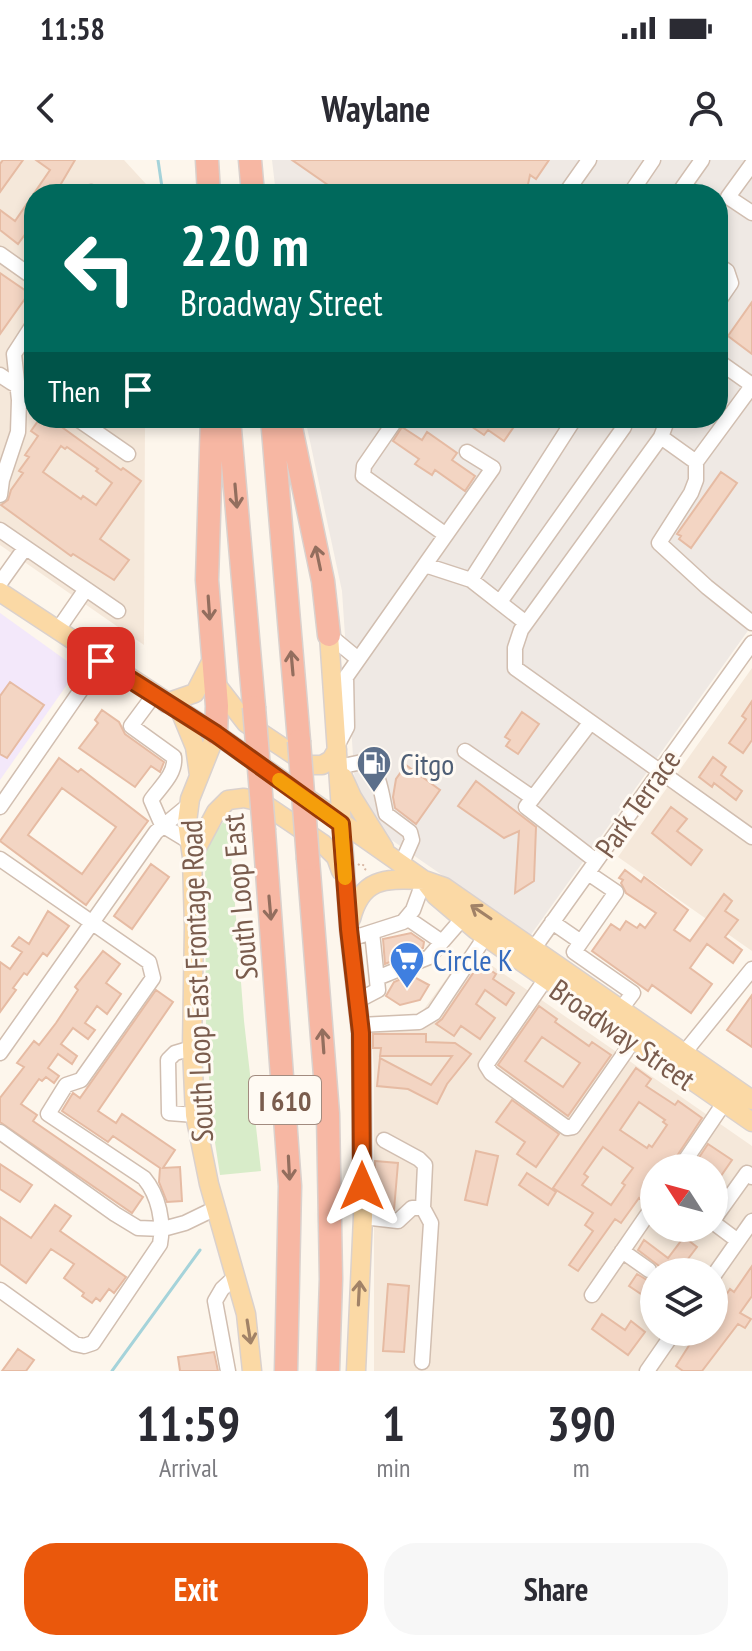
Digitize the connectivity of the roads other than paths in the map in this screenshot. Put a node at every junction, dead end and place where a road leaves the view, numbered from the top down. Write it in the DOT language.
graph roads {
  1 [pos="207,160"];
  2 [pos="250,160"];
  3 [pos="589,160"];
  4 [pos="653,160"];
  5 [pos="702,160"];
  6 [pos="752,164"];
  7 [pos="208,184"];
  8 [pos="252,184"];
  9 [pos="572,184"];
  10 [pos="637,184"];
  11 [pos="685,184"];
  12 [pos="752,213"];
  13 [pos="0,254"];
  14 [pos="24,269"];
  15 [pos="24,338"];
  16 [pos="728,368"];
  17 [pos="0,375"];
  18 [pos="18,386"];
  19 [pos="752,386"];
  20 [pos="24,388"];
  21 [pos="728,419"];
  22 [pos="90,428"];
  23 [pos="212,428"];
  24 [pos="230,428"];
  25 [pos="273,428"];
  26 [pos="291,428"];
  27 [pos="390,428"];
  28 [pos="569,428"];
  29 [pos="623,428"];
  30 [pos="664,428"];
  31 [pos="721,428"];
  32 [pos="661,437"];
  33 [pos="467,452"];
  34 [pos="128,454"];
  35 [pos="696,462"];
  36 [pos="0,484"];
  37 [pos="0,530"];
  38 [pos="446,535"];
  39 [pos="25,548"];
  40 [pos="425,565"];
  41 [pos="471,580"];
  42 [pos="0,583"];
  43 [pos="86,589"];
  44 [pos="0,592"];
  45 [pos="500,602"];
  46 [pos="118,611"];
  47 [pos="526,623"];
  48 [pos="752,623"];
  49 [pos="57,631"];
  50 [pos="329,635"];
  51 [pos="752,643"];
  52 [pos="213,658"];
  53 [pos="358,659"];
  54 [pos="101,661"];
  55 [pos="215,683"];
  56 [pos="167,704"];
  57 [pos="590,723"];
  58 [pos="216,734"];
  59 [pos="465,751"];
  60 [pos="338,754"];
  61 [pos="658,772"];
  62 [pos="171,774"];
  63 [pos="199,778"];
  64 [pos="533,798"];
  65 [pos="190,804"];
  66 [pos="0,807"];
  67 [pos="386,814"];
  68 [pos="341,824"];
  69 [pos="162,825"];
  70 [pos="371,829"];
  71 [pos="752,837"];
  72 [pos="191,849"];
  73 [pos="0,859"];
  74 [pos="396,861"];
  75 [pos="592,867"];
  76 [pos="424,880"];
  77 [pos="345,885"];
  78 [pos="407,918"];
  79 [pos="462,919"];
  80 [pos="91,922"];
  81 [pos="552,922"];
  82 [pos="372,932"];
  83 [pos="349,934"];
  84 [pos="485,937"];
  85 [pos="442,942"];
  86 [pos="581,942"];
  87 [pos="534,948"];
  88 [pos="522,964"];
  89 [pos="752,969"];
  90 [pos="377,978"];
  91 [pos="545,980"];
  92 [pos="357,1001"];
  93 [pos="621,1009"];
  94 [pos="360,1025"];
  95 [pos="633,1041"];
  96 [pos="0,1053"];
  97 [pos="684,1053"];
  98 [pos="752,1100"];
  99 [pos="724,1103"];
  100 [pos="752,1122"];
  101 [pos="0,1132"];
  102 [pos="384,1140"];
  103 [pos="689,1154"];
  104 [pos="750,1172"];
  105 [pos="728,1202"];
  106 [pos="216,1208"];
  107 [pos="423,1208"];
  108 [pos="363,1217"];
  109 [pos="752,1221"];
  110 [pos="640,1225"];
  111 [pos="163,1229"];
  112 [pos="728,1233"];
  113 [pos="738,1241"];
  114 [pos="622,1251"];
  115 [pos="726,1258"];
  116 [pos="640,1264"];
  117 [pos="236,1276"];
  118 [pos="0,1290"];
  119 [pos="592,1295"];
  120 [pos="664,1346"];
  121 [pos="422,1362"];
  122 [pos="228,1371"];
  123 [pos="252,1371"];
  124 [pos="286,1371"];
  125 [pos="328,1371"];
  126 [pos="356,1371"];
  127 [pos="647,1371"];
  1 -- 7 [label="highway"];
  2 -- 8 [label="highway"];
  3 -- 9 [label="street"];
  4 -- 10 [label="street"];
  5 -- 11 [label="street"];
  6 -- 12 [label="street"];
  13 -- 14 [label="street"];
  15 -- 18 [label="street"];
  16 -- 19 [label="street"];
  17 -- 18 [label="street"];
  18 -- 20 [label="street"];
  18 -- 36 [label="street"];
  19 -- 21 [label="street"];
  22 -- 34 [label="street"];
  23 -- 52 [label="highway, one-way"];
  24 -- 124 [label="highway, South Loop East / I 610, one-way, bridge"];
  125 -- 25 [label="highway, I 610, one-way, bridge"];
  50 -- 26 [label="highway, one-way"];
  27 -- 38 [label="street"];
  28 -- 41 [label="street"];
  29 -- 45 [label="street"];
  30 -- 32 [label="street"];
  31 -- 35 [label="street"];
  32 -- 35 [label="street"];
  32 -- 47 [label="street"];
  33 -- 38 [label="street"];
  35 -- 48 [label="street"];
  37 -- 39 [label="street"];
  38 -- 40 [label="street"];
  39 -- 42 [label="street"];
  39 -- 43 [label="street"];
  40 -- 41 [label="street"];
  40 -- 53 [label="street"];
  41 -- 45 [label="street"];
  43 -- 46 [label="street"];
  43 -- 49 [label="street"];
  44 -- 49 [label="main road, Broadway Street"];
  45 -- 47 [label="street"];
  47 -- 57 [label="street"];
  49 -- 54 [label="main road, Broadway Street"];
  50 -- 53 [label="street"];
  50 -- 60 [label="main road"];
  51 -- 61 [label="street, Park Terrace"];
  52 -- 55 [label="highway"];
  52 -- 56 [label="main road"];
  53 -- 60 [label="street"];
  54 -- 56 [label="main road, Broadway Street"];
  54 -- 66 [label="street"];
  55 -- 58 [label="highway"];
  55 -- 60 [label="main road"];
  56 -- 58 [label="main road, Broadway Street"];
  56 -- 62 [label="street"];
  56 -- 63 [label="main road"];
  57 -- 61 [label="street"];
  57 -- 64 [label="street"];
  58 -- 63 [label="main road, South Loop East Frontage Road"];
  58 -- 68 [label="main road, Broadway Street"];
  59 -- 64 [label="street"];
  60 -- 67 [label="street"];
  60 -- 68 [label="main road"];
  60 -- 70 [label="main road"];
  61 -- 71 [label="street"];
  61 -- 75 [label="street, Park Terrace"];
  62 -- 63 [label="street"];
  62 -- 69 [label="street"];
  63 -- 65 [label="main road, South Loop East Frontage Road"];
  64 -- 75 [label="street"];
  65 -- 69 [label="street"];
  65 -- 72 [label="main road, South Loop East Frontage Road"];
  67 -- 70 [label="street"];
  67 -- 74 [label="street"];
  68 -- 74 [label="main road, Broadway Street"];
  68 -- 77 [label="main road"];
  69 -- 72 [label="street"];
  69 -- 80 [label="street"];
  70 -- 74 [label="main road"];
  72 -- 77 [label="main road"];
  72 -- 106 [label="main road, South Loop East Frontage Road"];
  73 -- 80 [label="street"];
  74 -- 76 [label="main road, Broadway Street"];
  75 -- 81 [label="street, Park Terrace"];
  75 -- 86 [label="street"];
  76 -- 78 [label="street"];
  76 -- 79 [label="main road, Broadway Street"];
  76 -- 83 [label="main road"];
  87 -- 76 [label="main road, Broadway Street, one-way"];
  77 -- 83 [label="main road"];
  78 -- 82 [label="street"];
  78 -- 85 [label="street"];
  79 -- 84 [label="main road, Broadway Street"];
  79 -- 85 [label="street"];
  80 -- 96 [label="street"];
  80 -- 111 [label="street"];
  81 -- 86 [label="street"];
  81 -- 87 [label="street, Park Terrace"];
  82 -- 83 [label="street"];
  82 -- 90 [label="street"];
  83 -- 92 [label="main road"];
  84 -- 88 [label="main road, Broadway Street"];
  84 -- 94 [label="street"];
  85 -- 90 [label="street"];
  86 -- 93 [label="street"];
  87 -- 88 [label="street, Park Terrace"];
  87 -- 93 [label="main road, Broadway Street"];
  88 -- 91 [label="main road, Broadway Street"];
  89 -- 97 [label="street"];
  90 -- 92 [label="street"];
  91 -- 95 [label="main road, Broadway Street"];
  91 -- 95 [label="street"];
  92 -- 94 [label="main road"];
  93 -- 97 [label="main road, Broadway Street"];
  94 -- 108 [label="main road"];
  95 -- 99 [label="main road, Broadway Street"];
  97 -- 98 [label="main road, Broadway Street"];
  99 -- 100 [label="main road, Broadway Street"];
  99 -- 103 [label="street"];
  101 -- 111 [label="street"];
  102 -- 107 [label="street"];
  104 -- 105 [label="street"];
  106 -- 111 [label="street"];
  106 -- 117 [label="main road, South Loop East Frontage Road"];
  107 -- 108 [label="street"];
  107 -- 121 [label="street"];
  126 -- 108 [label="main road, one-way"];
  109 -- 113 [label="street"];
  110 -- 114 [label="street"];
  111 -- 118 [label="street"];
  112 -- 113 [label="street"];
  113 -- 115 [label="street"];
  114 -- 116 [label="street"];
  114 -- 119 [label="street"];
  117 -- 122 [label="street"];
  117 -- 123 [label="main road, South Loop East Frontage Road, one-way"];
  120 -- 127 [label="street"];
}
